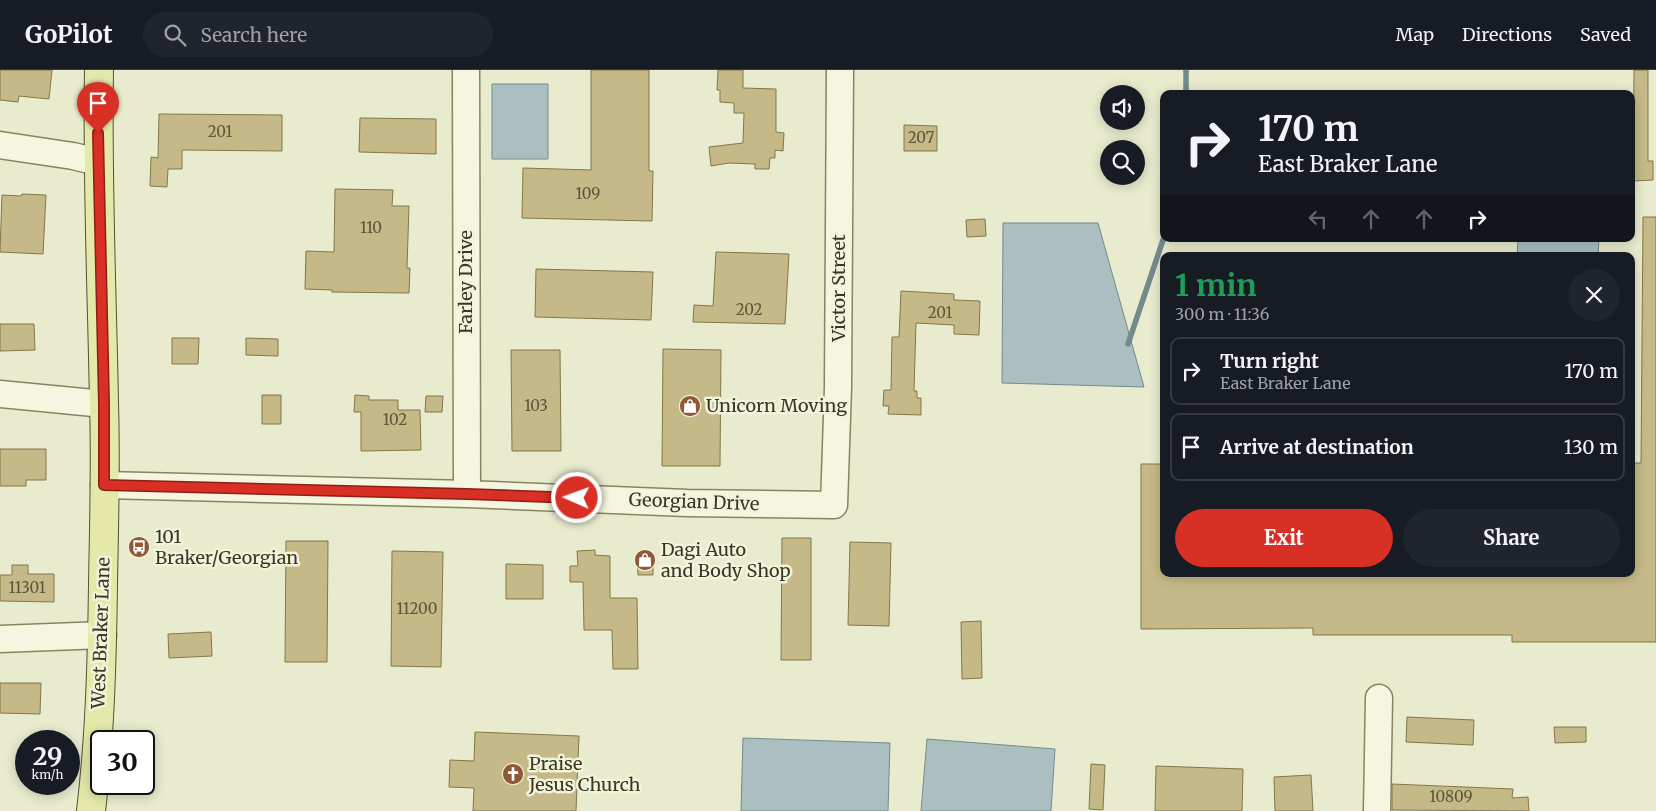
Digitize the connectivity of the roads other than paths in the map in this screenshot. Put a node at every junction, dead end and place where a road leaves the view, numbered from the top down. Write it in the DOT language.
graph roads {
  1 [pos="99,70"];
  2 [pos="466,70"];
  3 [pos="840,70"];
  4 [pos="0,145"];
  5 [pos="98,162"];
  6 [pos="0,394"];
  7 [pos="104,404"];
  8 [pos="104,485"];
  9 [pos="467,494"];
  10 [pos="834,505"];
  11 [pos="102,635"];
  12 [pos="0,639"];
  13 [pos="1379,698"];
  14 [pos="92,811"];
  15 [pos="1377,811"];
  1 -- 5 [label="main road, West Braker Lane"];
  2 -- 9 [label="street, Farley Drive"];
  3 -- 10 [label="street, Victor Street"];
  4 -- 5 [label="street"];
  5 -- 7 [label="main road, West Braker Lane"];
  6 -- 7 [label="street"];
  7 -- 8 [label="main road, West Braker Lane"];
  8 -- 9 [label="street, Georgian Drive"];
  8 -- 11 [label="main road, West Braker Lane"];
  9 -- 10 [label="street, Georgian Drive"];
  11 -- 12 [label="street"];
  11 -- 14 [label="main road, West Braker Lane"];
  13 -- 15 [label="street"];
}
